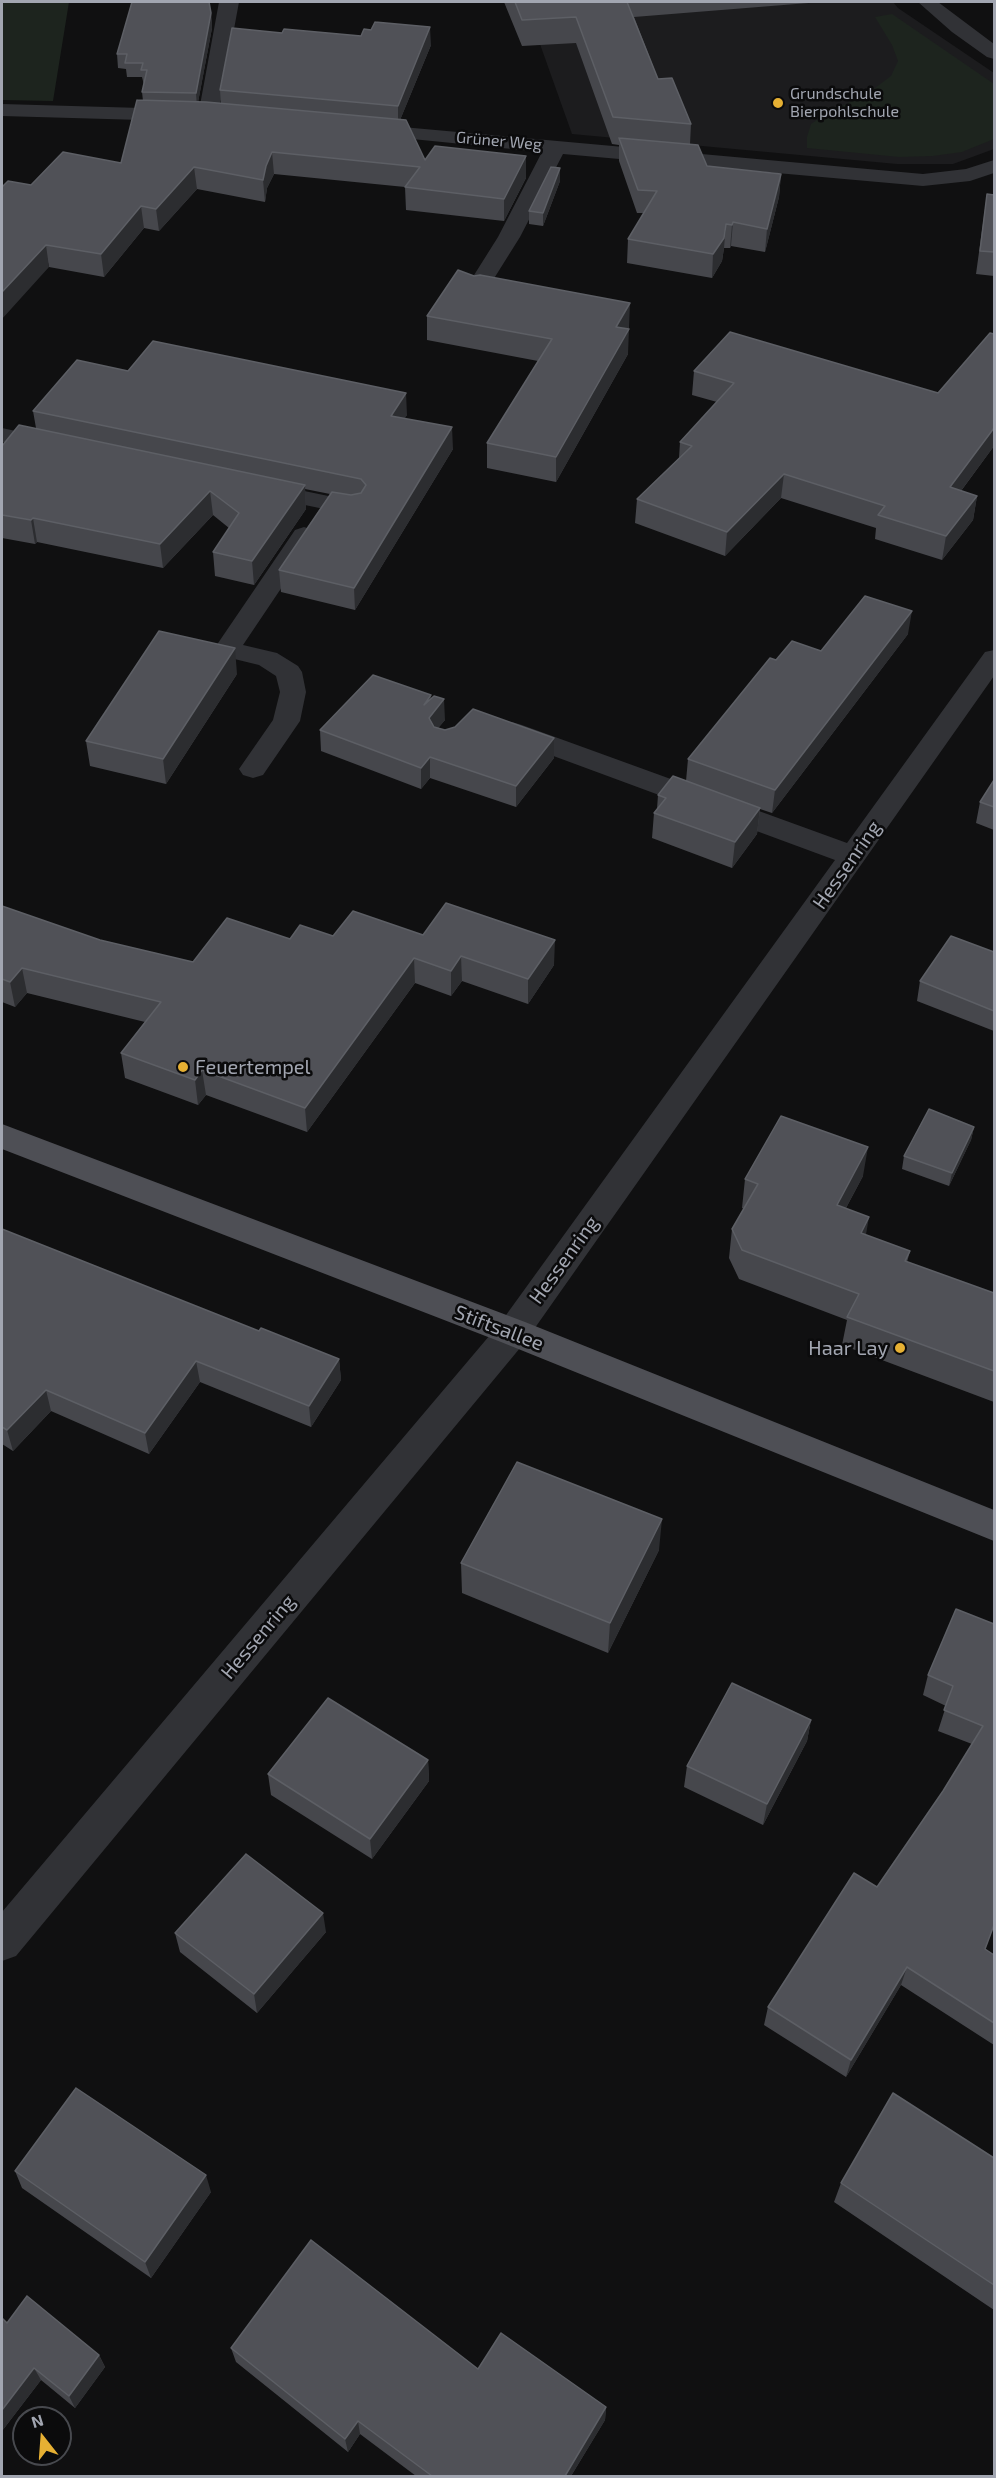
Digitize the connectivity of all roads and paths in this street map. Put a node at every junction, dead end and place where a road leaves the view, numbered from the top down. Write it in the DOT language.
graph roads {
  1 [pos="230,2"];
  2 [pos="927,2"];
  3 [pos="994,53"];
  4 [pos="7,110"];
  5 [pos="208,116"];
  6 [pos="232,118"];
  7 [pos="350,128"];
  8 [pos="2,132"];
  9 [pos="556,146"];
  10 [pos="994,166"];
  11 [pos="970,175"];
  12 [pos="994,188"];
  13 [pos="475,291"];
  14 [pos="2,435"];
  15 [pos="71,450"];
  16 [pos="234,483"];
  17 [pos="326,502"];
  18 [pos="353,508"];
  19 [pos="994,658"];
  20 [pos="490,723"];
  21 [pos="253,769"];
  22 [pos="853,856"];
  23 [pos="2,1136"];
  24 [pos="513,1332"];
  25 [pos="994,1526"];
  26 [pos="2,1942"];
  1 -- 5 [label="street"];
  2 -- 3 [label="street"];
  4 -- 5 [label="street"];
  4 -- 8 [label="street"];
  5 -- 6 [label="street"];
  7 -- 9 [label="street, Grüner Weg"];
  9 -- 11 [label="street, Grüner Weg"];
  9 -- 13 [label="street"];
  10 -- 11 [label="street, Grüner Weg"];
  11 -- 12 [label="street"];
  14 -- 15 [label="street"];
  16 -- 17 [label="street"];
  17 -- 18 [label="street"];
  17 -- 21 [label="street"];
  19 -- 22 [label="street, Hessenring"];
  20 -- 22 [label="street"];
  22 -- 24 [label="street, Hessenring"];
  23 -- 24 [label="main road, Stiftsallee"];
  24 -- 25 [label="main road, Stiftsallee"];
  24 -- 26 [label="street, Hessenring"];
}
